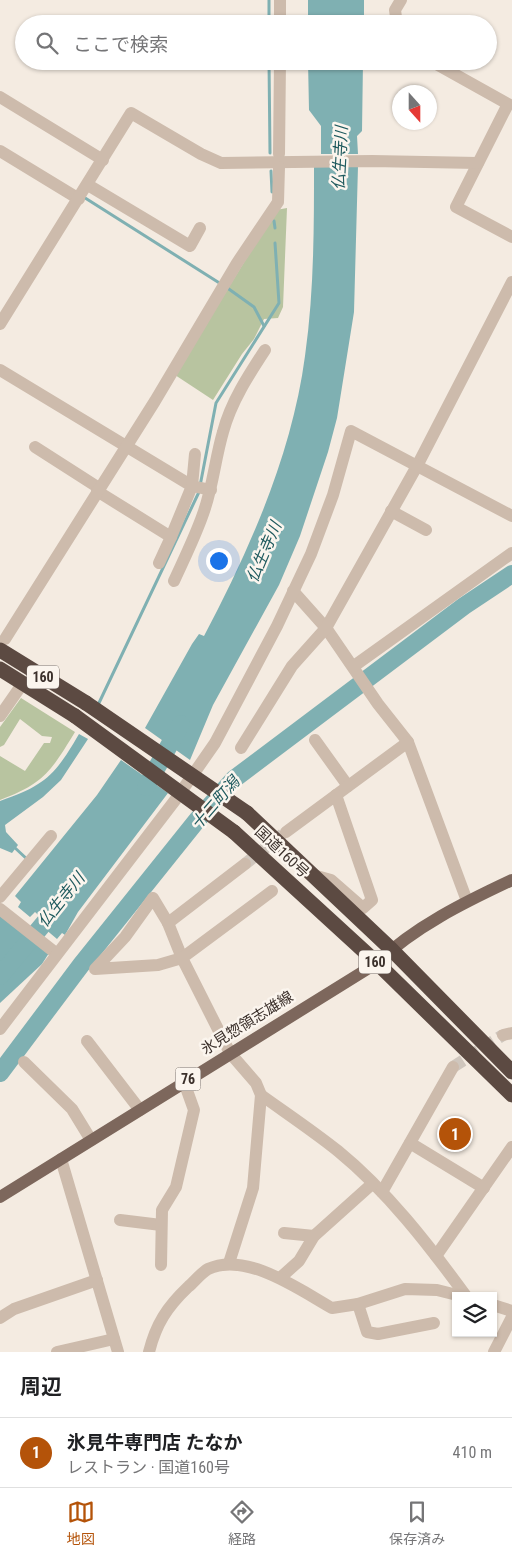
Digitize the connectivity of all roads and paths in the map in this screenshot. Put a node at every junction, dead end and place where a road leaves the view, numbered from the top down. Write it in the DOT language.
graph roads {
  1 [pos="280,0"];
  2 [pos="401,0"];
  3 [pos="280,15"];
  4 [pos="396,15"];
  5 [pos="280,70"];
  6 [pos="449,70"];
  7 [pos="0,97"];
  8 [pos="510,100"];
  9 [pos="0,151"];
  10 [pos="103,160"];
  11 [pos="478,163"];
  12 [pos="88,184"];
  13 [pos="79,199"];
  14 [pos="200,228"];
  15 [pos="512,237"];
  16 [pos="512,282"];
  17 [pos="0,324"];
  18 [pos="265,350"];
  19 [pos="0,370"];
  20 [pos="126,446"];
  21 [pos="35,448"];
  22 [pos="195,454"];
  23 [pos="417,466"];
  24 [pos="192,486"];
  25 [pos="98,490"];
  26 [pos="210,490"];
  27 [pos="391,511"];
  28 [pos="512,516"];
  29 [pos="426,530"];
  30 [pos="171,537"];
  31 [pos="512,553"];
  32 [pos="160,563"];
  33 [pos="174,581"];
  34 [pos="293,590"];
  35 [pos="326,628"];
  36 [pos="2,645"];
  37 [pos="354,666"];
  38 [pos="0,668"];
  39 [pos="23,683"];
  40 [pos="0,716"];
  41 [pos="315,740"];
  42 [pos="408,742"];
  43 [pos="242,748"];
  44 [pos="348,786"];
  45 [pos="336,795"];
  46 [pos="286,832"];
  47 [pos="51,836"];
  48 [pos="245,864"];
  49 [pos="313,875"];
  50 [pos="512,880"];
  51 [pos="272,891"];
  52 [pos="0,897"];
  53 [pos="467,901"];
  54 [pos="0,909"];
  55 [pos="168,924"];
  56 [pos="391,949"];
  57 [pos="56,954"];
  58 [pos="182,958"];
  59 [pos="376,963"];
  60 [pos="0,1029"];
  61 [pos="87,1041"];
  62 [pos="230,1053"];
  63 [pos="24,1062"];
  64 [pos="453,1067"];
  65 [pos="512,1072"];
  66 [pos="184,1082"];
  67 [pos="261,1095"];
  68 [pos="512,1095"];
  69 [pos="140,1110"];
  70 [pos="91,1140"];
  71 [pos="410,1143"];
  72 [pos="512,1147"];
  73 [pos="61,1158"];
  74 [pos="377,1188"];
  75 [pos="484,1188"];
  76 [pos="0,1196"];
  77 [pos="120,1220"];
  78 [pos="160,1225"];
  79 [pos="284,1233"];
  80 [pos="314,1236"];
  81 [pos="436,1256"];
  82 [pos="229,1263"];
  83 [pos="161,1265"];
  84 [pos="280,1278"];
  85 [pos="97,1280"];
  86 [pos="463,1292"];
  87 [pos="452,1294"];
  88 [pos="358,1304"];
  89 [pos="497,1306"];
  90 [pos="512,1311"];
  91 [pos="512,1317"];
  92 [pos="0,1318"];
  93 [pos="434,1323"];
  94 [pos="114,1339"];
  95 [pos="56,1352"];
  96 [pos="118,1352"];
  97 [pos="149,1352"];
  98 [pos="494,1352"];
  1 -- 3 [label="street"];
  2 -- 4 [label="street"];
  5 -- 20 [label="street"];
  6 -- 8 [label="street"];
  7 -- 10 [label="street"];
  8 -- 11 [label="street"];
  9 -- 13 [label="street"];
  10 -- 11 [label="street"];
  10 -- 12 [label="street"];
  11 -- 15 [label="street"];
  12 -- 13 [label="street"];
  12 -- 14 [label="street"];
  13 -- 17 [label="street"];
  16 -- 23 [label="street"];
  18 -- 26 [label="street"];
  19 -- 20 [label="street"];
  20 -- 24 [label="street"];
  20 -- 25 [label="street"];
  21 -- 25 [label="street"];
  22 -- 24 [label="street"];
  23 -- 27 [label="street"];
  23 -- 28 [label="street"];
  23 -- 34 [label="street"];
  24 -- 26 [label="street"];
  24 -- 30 [label="street"];
  25 -- 30 [label="street"];
  25 -- 36 [label="street"];
  26 -- 33 [label="street"];
  27 -- 29 [label="street"];
  27 -- 35 [label="street"];
  30 -- 32 [label="street"];
  31 -- 37 [label="street"];
  34 -- 35 [label="street"];
  34 -- 57 [label="street"];
  35 -- 37 [label="street"];
  35 -- 43 [label="street"];
  36 -- 49 [label="highway, 国道160号 / 160, bridge"];
  37 -- 42 [label="street"];
  38 -- 39 [label="highway, 国道160号 / 160"];
  39 -- 40 [label="street"];
  39 -- 59 [label="highway, 国道160号 / 160, bridge"];
  41 -- 44 [label="street"];
  42 -- 44 [label="street"];
  42 -- 53 [label="street"];
  44 -- 45 [label="street"];
  45 -- 46 [label="street"];
  45 -- 49 [label="street"];
  47 -- 52 [label="street"];
  48 -- 55 [label="street"];
  49 -- 56 [label="highway, 国道160号 / 160"];
  50 -- 53 [label="main road, 氷見惣領志雄線 / 76"];
  51 -- 58 [label="street"];
  53 -- 56 [label="main road, 氷見惣領志雄線 / 76"];
  54 -- 57 [label="street"];
  55 -- 58 [label="street"];
  55 -- 58 [label="street"];
  56 -- 59 [label="main road, 氷見惣領志雄線 / 76"];
  56 -- 65 [label="highway, 国道160号 / 160"];
  57 -- 60 [label="street"];
  58 -- 62 [label="street"];
  59 -- 62 [label="main road, 氷見惣領志雄線 / 76"];
  59 -- 68 [label="highway, 国道160号 / 160"];
  61 -- 69 [label="street"];
  62 -- 66 [label="main road, 氷見惣領志雄線 / 76"];
  62 -- 67 [label="street"];
  63 -- 70 [label="street"];
  64 -- 71 [label="street"];
  66 -- 69 [label="main road, 氷見惣領志雄線 / 76"];
  66 -- 78 [label="street"];
  67 -- 74 [label="street"];
  67 -- 82 [label="street"];
  69 -- 70 [label="main road, 氷見惣領志雄線 / 76"];
  70 -- 73 [label="main road, 氷見惣領志雄線 / 76"];
  71 -- 74 [label="street"];
  71 -- 75 [label="street"];
  72 -- 75 [label="street"];
  73 -- 76 [label="main road, 氷見惣領志雄線 / 76"];
  73 -- 85 [label="street"];
  74 -- 80 [label="street"];
  74 -- 81 [label="street"];
  75 -- 81 [label="street"];
  77 -- 78 [label="street"];
  78 -- 83 [label="street"];
  79 -- 80 [label="street"];
  80 -- 84 [label="street"];
  81 -- 86 [label="street"];
  82 -- 84 [label="street"];
  82 -- 97 [label="street"];
  84 -- 88 [label="street"];
  85 -- 92 [label="street"];
  85 -- 94 [label="street"];
  87 -- 88 [label="street"];
  88 -- 93 [label="street"];
  89 -- 90 [label="street"];
  91 -- 98 [label="street"];
  94 -- 95 [label="street"];
  94 -- 96 [label="street"];
}
